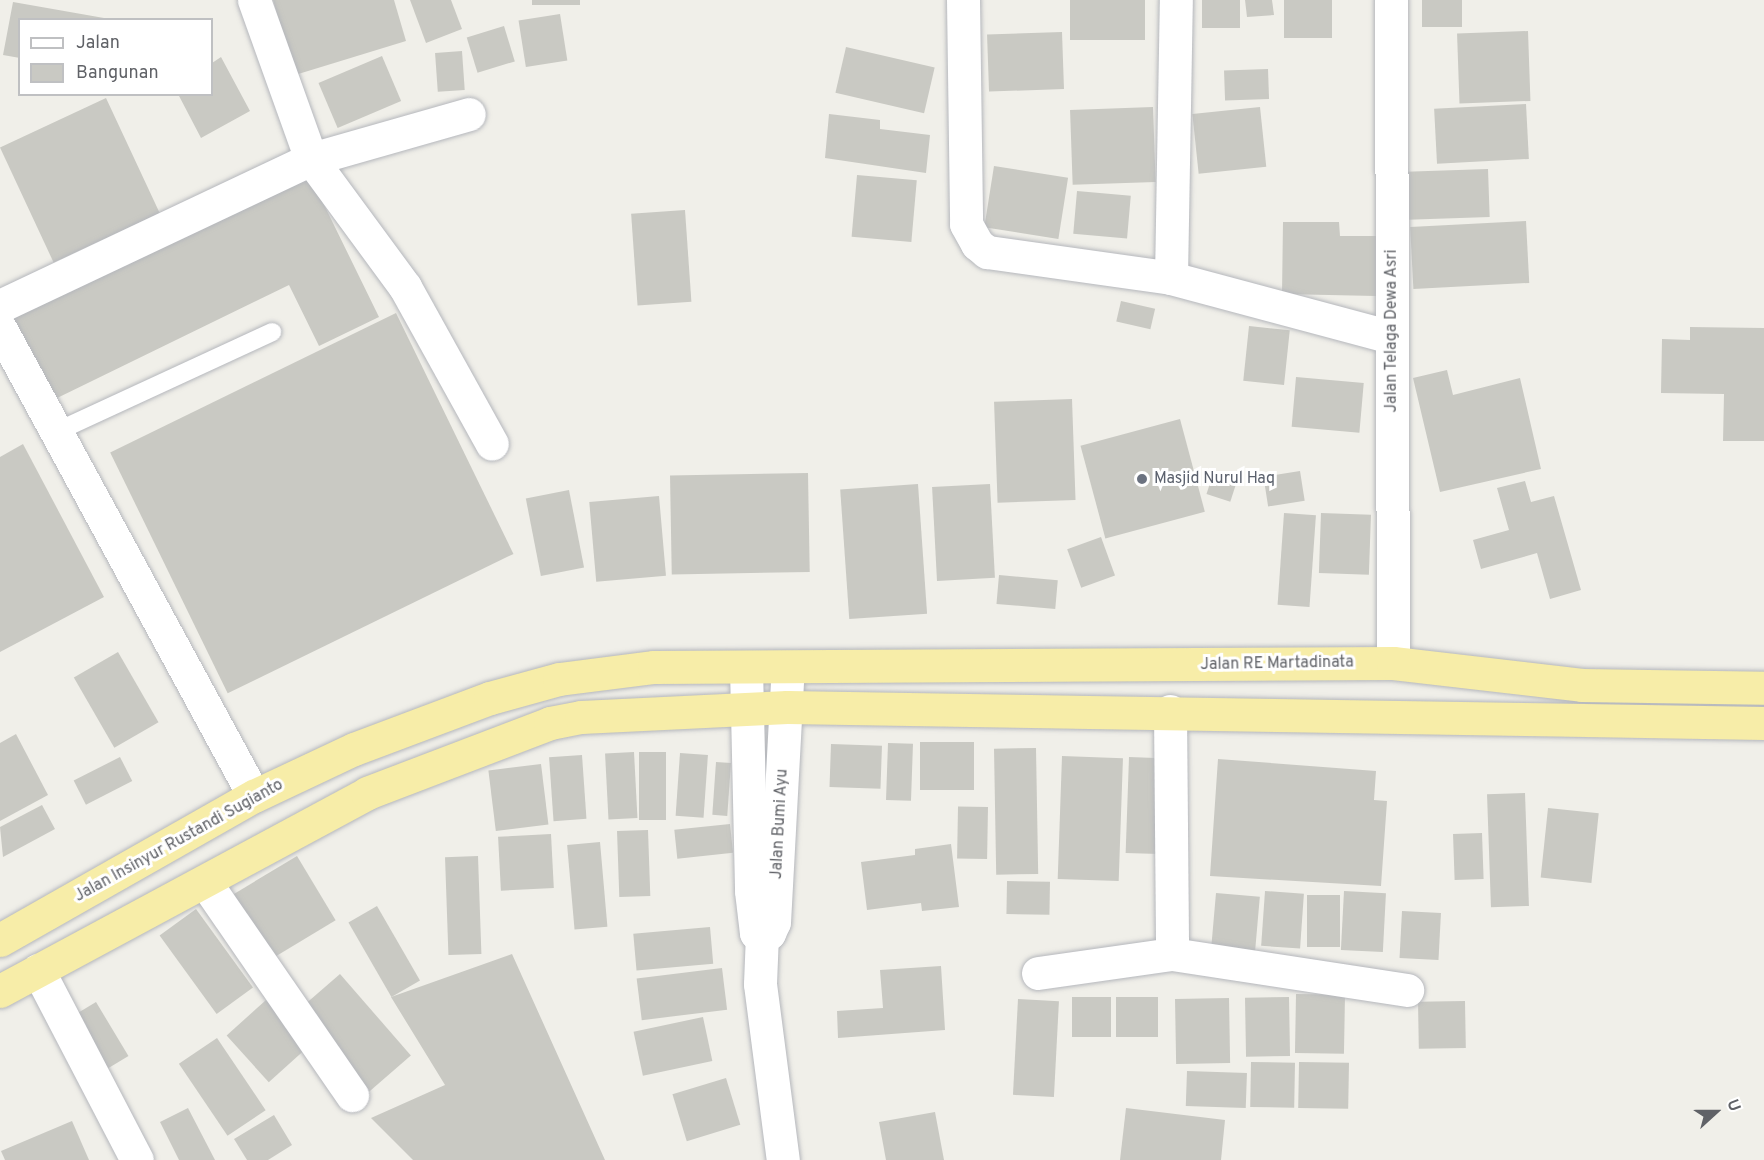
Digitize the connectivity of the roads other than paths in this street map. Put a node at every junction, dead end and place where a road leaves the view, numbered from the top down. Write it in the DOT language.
graph roads {
  1 [pos="254,0"];
  2 [pos="963,0"];
  3 [pos="1176,0"];
  4 [pos="1391,0"];
  5 [pos="469,114"];
  6 [pos="311,159"];
  7 [pos="1171,278"];
  8 [pos="0,306"];
  9 [pos="0,328"];
  10 [pos="272,332"];
  11 [pos="1391,336"];
  12 [pos="58,430"];
  13 [pos="492,444"];
  14 [pos="1393,663"];
  15 [pos="746,667"];
  16 [pos="788,667"];
  17 [pos="1764,688"];
  18 [pos="788,706"];
  19 [pos="748,709"];
  20 [pos="1170,711"];
  21 [pos="1764,723"];
  22 [pos="254,796"];
  23 [pos="205,882"];
  24 [pos="13,934"];
  25 [pos="759,934"];
  26 [pos="1172,954"];
  27 [pos="38,970"];
  28 [pos="1038,973"];
  29 [pos="1407,990"];
  30 [pos="0,991"];
  31 [pos="352,1095"];
  32 [pos="137,1160"];
  33 [pos="783,1160"];
  1 -- 6 [label="street"];
  2 -- 7 [label="street"];
  3 -- 7 [label="street"];
  4 -- 11 [label="street, Jalan Telaga Dewa Asri"];
  5 -- 6 [label="street"];
  6 -- 8 [label="street"];
  6 -- 13 [label="street"];
  7 -- 11 [label="street"];
  9 -- 12 [label="street"];
  10 -- 12 [label="lane"];
  11 -- 14 [label="street, Jalan Telaga Dewa Asri"];
  12 -- 22 [label="street"];
  14 -- 16 [label="highway, Jalan RE Martadinata"];
  14 -- 17 [label="highway, Jalan RE Martadinata"];
  15 -- 16 [label="highway, Jalan Insinyur Rustandi Sugianto"];
  15 -- 19 [label="street"];
  15 -- 22 [label="highway, Jalan Insinyur Rustandi Sugianto"];
  16 -- 18 [label="street"];
  18 -- 19 [label="highway"];
  18 -- 20 [label="highway"];
  18 -- 25 [label="street, Jalan Bumi Ayu"];
  19 -- 23 [label="highway"];
  19 -- 25 [label="street"];
  20 -- 21 [label="highway"];
  20 -- 26 [label="street"];
  22 -- 24 [label="highway, Jalan Insinyur Rustandi Sugianto"];
  23 -- 27 [label="highway"];
  23 -- 31 [label="street"];
  25 -- 33 [label="street, Jalan Bumi Ayu"];
  26 -- 28 [label="street"];
  26 -- 29 [label="street"];
  27 -- 30 [label="highway"];
  27 -- 32 [label="street"];
}
